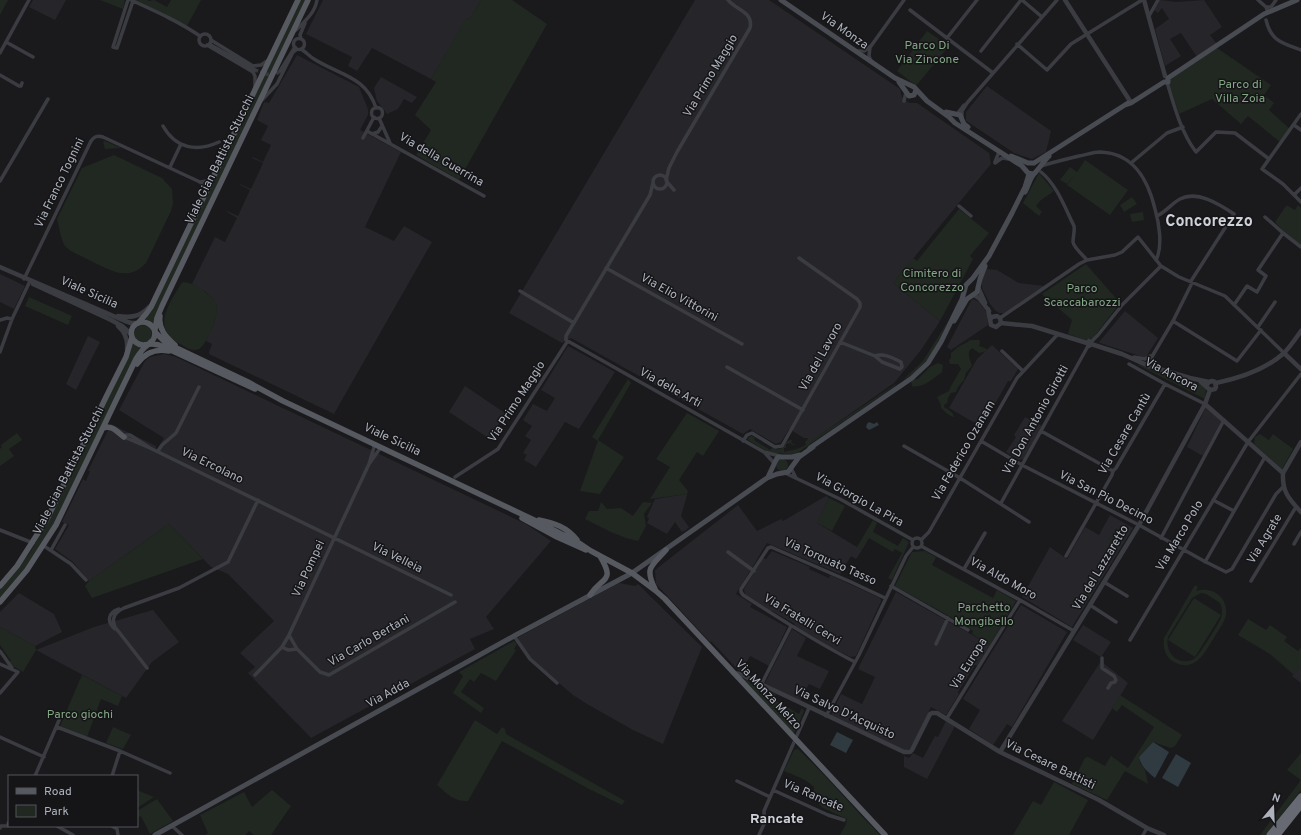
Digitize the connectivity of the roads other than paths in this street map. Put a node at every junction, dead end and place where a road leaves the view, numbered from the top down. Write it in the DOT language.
graph roads {
  1 [pos="29,0"];
  2 [pos="130,0"];
  3 [pos="298,0"];
  4 [pos="308,0"];
  5 [pos="317,0"];
  6 [pos="728,0"];
  7 [pos="781,0"];
  8 [pos="904,0"];
  9 [pos="977,0"];
  10 [pos="1022,0"];
  11 [pos="1057,0"];
  12 [pos="1065,0"];
  13 [pos="1141,0"];
  14 [pos="1158,0"];
  15 [pos="1258,0"];
  16 [pos="1297,0"];
  17 [pos="1276,1"];
  18 [pos="910,10"];
  19 [pos="1267,10"];
  20 [pos="1148,16"];
  21 [pos="1042,17"];
  22 [pos="1266,20"];
  23 [pos="306,21"];
  24 [pos="292,33"];
  25 [pos="1086,34"];
  26 [pos="200,36"];
  27 [pos="947,38"];
  28 [pos="301,39"];
  29 [pos="6,42"];
  30 [pos="209,43"];
  31 [pos="1017,44"];
  32 [pos="304,45"];
  33 [pos="871,46"];
  34 [pos="298,49"];
  35 [pos="1301,50"];
  36 [pos="855,51"];
  37 [pos="981,51"];
  38 [pos="0,52"];
  39 [pos="308,54"];
  40 [pos="33,57"];
  41 [pos="269,59"];
  42 [pos="872,63"];
  43 [pos="256,70"];
  44 [pos="280,72"];
  45 [pos="993,73"];
  46 [pos="0,75"];
  47 [pos="895,78"];
  48 [pos="1165,80"];
  49 [pos="22,82"];
  50 [pos="911,86"];
  51 [pos="254,90"];
  52 [pos="916,90"];
  53 [pos="906,91"];
  54 [pos="912,96"];
  55 [pos="48,99"];
  56 [pos="927,101"];
  57 [pos="1128,103"];
  58 [pos="259,104"];
  59 [pos="376,108"];
  60 [pos="942,111"];
  61 [pos="1301,114"];
  62 [pos="959,116"];
  63 [pos="374,117"];
  64 [pos="379,118"];
  65 [pos="1300,118"];
  66 [pos="954,122"];
  67 [pos="1294,125"];
  68 [pos="163,126"];
  69 [pos="382,126"];
  70 [pos="1183,127"];
  71 [pos="1301,130"];
  72 [pos="366,131"];
  73 [pos="372,134"];
  74 [pos="363,138"];
  75 [pos="219,142"];
  76 [pos="390,143"];
  77 [pos="181,144"];
  78 [pos="999,152"];
  79 [pos="1053,152"];
  80 [pos="1011,159"];
  81 [pos="1268,159"];
  82 [pos="1028,163"];
  83 [pos="1034,163"];
  84 [pos="1131,163"];
  85 [pos="170,167"];
  86 [pos="669,168"];
  87 [pos="1040,169"];
  88 [pos="1029,172"];
  89 [pos="213,176"];
  90 [pos="659,176"];
  91 [pos="0,181"];
  92 [pos="666,181"];
  93 [pos="200,182"];
  94 [pos="653,183"];
  95 [pos="1301,188"];
  96 [pos="662,189"];
  97 [pos="204,195"];
  98 [pos="650,195"];
  99 [pos="1294,195"];
  100 [pos="484,196"];
  101 [pos="1301,202"];
  102 [pos="959,206"];
  103 [pos="972,216"];
  104 [pos="1157,216"];
  105 [pos="1265,217"];
  106 [pos="1283,233"];
  107 [pos="1301,247"];
  108 [pos="988,256"];
  109 [pos="799,258"];
  110 [pos="1087,260"];
  111 [pos="1156,260"];
  112 [pos="1161,266"];
  113 [pos="0,267"];
  114 [pos="606,268"];
  115 [pos="24,279"];
  116 [pos="30,281"];
  117 [pos="1191,281"];
  118 [pos="967,285"];
  119 [pos="978,287"];
  120 [pos="520,291"];
  121 [pos="972,295"];
  122 [pos="154,301"];
  123 [pos="1275,302"];
  124 [pos="1234,305"];
  125 [pos="162,306"];
  126 [pos="988,308"];
  127 [pos="103,313"];
  128 [pos="995,316"];
  129 [pos="12,319"];
  130 [pos="0,320"];
  131 [pos="990,320"];
  132 [pos="1000,321"];
  133 [pos="1173,321"];
  134 [pos="138,323"];
  135 [pos="574,323"];
  136 [pos="1260,329"];
  137 [pos="155,331"];
  138 [pos="1301,331"];
  139 [pos="1058,334"];
  140 [pos="132,336"];
  141 [pos="943,338"];
  142 [pos="567,341"];
  143 [pos="840,342"];
  144 [pos="1089,343"];
  145 [pos="148,344"];
  146 [pos="742,344"];
  147 [pos="182,350"];
  148 [pos="1002,351"];
  149 [pos="0,352"];
  150 [pos="1153,352"];
  151 [pos="1284,353"];
  152 [pos="875,356"];
  153 [pos="1126,356"];
  154 [pos="188,359"];
  155 [pos="1128,364"];
  156 [pos="1147,365"];
  157 [pos="727,367"];
  158 [pos="1301,369"];
  159 [pos="1023,371"];
  160 [pos="118,373"];
  161 [pos="1301,375"];
  162 [pos="128,376"];
  163 [pos="1216,383"];
  164 [pos="1165,384"];
  165 [pos="1208,384"];
  166 [pos="199,387"];
  167 [pos="1210,390"];
  168 [pos="274,397"];
  169 [pos="1205,404"];
  170 [pos="802,410"];
  171 [pos="1224,420"];
  172 [pos="103,428"];
  173 [pos="1041,431"];
  174 [pos="124,437"];
  175 [pos="743,441"];
  176 [pos="981,441"];
  177 [pos="1248,442"];
  178 [pos="1301,442"];
  179 [pos="375,444"];
  180 [pos="904,446"];
  181 [pos="381,447"];
  182 [pos="813,447"];
  183 [pos="158,451"];
  184 [pos="764,452"];
  185 [pos="783,456"];
  186 [pos="1265,457"];
  187 [pos="369,464"];
  188 [pos="774,464"];
  189 [pos="1022,466"];
  190 [pos="791,467"];
  191 [pos="1113,472"];
  192 [pos="783,473"];
  193 [pos="1283,473"];
  194 [pos="455,477"];
  195 [pos="767,478"];
  196 [pos="796,478"];
  197 [pos="960,478"];
  198 [pos="1283,487"];
  199 [pos="258,500"];
  200 [pos="1213,500"];
  201 [pos="500,504"];
  202 [pos="1001,504"];
  203 [pos="1096,504"];
  204 [pos="1296,507"];
  205 [pos="1234,511"];
  206 [pos="1301,512"];
  207 [pos="532,519"];
  208 [pos="1029,522"];
  209 [pos="65,525"];
  210 [pos="1138,525"];
  211 [pos="560,526"];
  212 [pos="0,530"];
  213 [pos="1301,532"];
  214 [pos="984,533"];
  215 [pos="556,534"];
  216 [pos="334,538"];
  217 [pos="1162,538"];
  218 [pos="913,540"];
  219 [pos="920,540"];
  220 [pos="33,543"];
  221 [pos="579,543"];
  222 [pos="1294,544"];
  223 [pos="44,546"];
  224 [pos="921,546"];
  225 [pos="913,547"];
  226 [pos="51,550"];
  227 [pos="666,550"];
  228 [pos="1183,550"];
  229 [pos="591,551"];
  230 [pos="728,552"];
  231 [pos="599,556"];
  232 [pos="1066,556"];
  233 [pos="1205,562"];
  234 [pos="964,569"];
  235 [pos="754,571"];
  236 [pos="632,573"];
  237 [pos="86,580"];
  238 [pos="1251,581"];
  239 [pos="1104,582"];
  240 [pos="0,586"];
  241 [pos="891,586"];
  242 [pos="656,591"];
  243 [pos="741,592"];
  244 [pos="451,595"];
  245 [pos="590,595"];
  246 [pos="1127,596"];
  247 [pos="886,598"];
  248 [pos="1020,600"];
  249 [pos="0,602"];
  250 [pos="455,602"];
  251 [pos="1090,605"];
  252 [pos="948,618"];
  253 [pos="1116,622"];
  254 [pos="791,626"];
  255 [pos="968,630"];
  256 [pos="1074,631"];
  257 [pos="289,635"];
  258 [pos="514,636"];
  259 [pos="1130,640"];
  260 [pos="936,644"];
  261 [pos="282,647"];
  262 [pos="297,649"];
  263 [pos="0,651"];
  264 [pos="1102,658"];
  265 [pos="855,662"];
  266 [pos="0,664"];
  267 [pos="12,668"];
  268 [pos="147,668"];
  269 [pos="733,673"];
  270 [pos="255,674"];
  271 [pos="556,683"];
  272 [pos="761,685"];
  273 [pos="1108,688"];
  274 [pos="0,694"];
  275 [pos="809,708"];
  276 [pos="826,716"];
  277 [pos="929,716"];
  278 [pos="60,718"];
  279 [pos="947,718"];
  280 [pos="57,727"];
  281 [pos="0,737"];
  282 [pos="794,739"];
  283 [pos="120,751"];
  284 [pos="1000,752"];
  285 [pos="44,757"];
  286 [pos="170,773"];
  287 [pos="35,775"];
  288 [pos="112,775"];
  289 [pos="737,781"];
  290 [pos="773,790"];
  291 [pos="1301,797"];
  292 [pos="770,798"];
  293 [pos="1301,805"];
  294 [pos="844,820"];
  295 [pos="8,824"];
  296 [pos="172,826"];
  297 [pos="59,827"];
  298 [pos="114,827"];
  299 [pos="0,828"];
  300 [pos="1147,828"];
  301 [pos="73,835"];
  302 [pos="118,835"];
  303 [pos="155,835"];
  304 [pos="182,835"];
  305 [pos="759,835"];
  306 [pos="885,835"];
  307 [pos="1143,835"];
  308 [pos="1164,835"];
  309 [pos="1270,835"];
  310 [pos="1277,835"];
  1 -- 29 [label="street"];
  2 -- 2 [label="street"];
  2 -- 26 [label="street"];
  3 -- 41 [label="main road, Viale Gian Battista Stucchi"];
  4 -- 24 [label="main road, Viale Gian Battista Stucchi"];
  5 -- 23 [label="street"];
  6 -- 86 [label="street, Via Primo Maggio"];
  7 -- 36 [label="main road, Via Monza"];
  8 -- 33 [label="street"];
  9 -- 27 [label="street"];
  10 -- 21 [label="street"];
  10 -- 37 [label="street"];
  11 -- 21 [label="street"];
  12 -- 25 [label="street"];
  13 -- 20 [label="street"];
  13 -- 25 [label="street"];
  14 -- 20 [label="street"];
  15 -- 19 [label="street"];
  16 -- 19 [label="main road"];
  17 -- 19 [label="street"];
  18 -- 27 [label="street"];
  19 -- 48 [label="main road"];
  20 -- 48 [label="street"];
  21 -- 31 [label="street"];
  22 -- 35 [label="street"];
  23 -- 24 [label="street"];
  23 -- 28 [label="street"];
  24 -- 58 [label="main road, Viale Gian Battista Stucchi"];
  25 -- 31 [label="street"];
  25 -- 57 [label="street"];
  26 -- 30 [label="street"];
  26 -- 30 [label="street"];
  27 -- 45 [label="street"];
  28 -- 32 [label="street"];
  28 -- 34 [label="street"];
  29 -- 38 [label="street"];
  29 -- 40 [label="street"];
  30 -- 41 [label="street"];
  30 -- 43 [label="street"];
  30 -- 51 [label="street"];
  31 -- 45 [label="street"];
  32 -- 34 [label="street"];
  32 -- 39 [label="street"];
  33 -- 36 [label="street"];
  33 -- 42 [label="street"];
  34 -- 39 [label="street, Via della Guerrina"];
  34 -- 44 [label="street"];
  34 -- 58 [label="street"];
  36 -- 42 [label="main road, Via Monza"];
  39 -- 59 [label="street, Via della Guerrina"];
  41 -- 51 [label="main road, Viale Gian Battista Stucchi"];
  42 -- 47 [label="main road, Via Monza"];
  45 -- 62 [label="street"];
  46 -- 49 [label="street"];
  47 -- 50 [label="main road, Via Monza"];
  47 -- 53 [label="main road, Via Monza"];
  48 -- 57 [label="main road"];
  48 -- 70 [label="street"];
  50 -- 52 [label="main road"];
  50 -- 53 [label="main road"];
  51 -- 89 [label="main road, Viale Gian Battista Stucchi"];
  52 -- 54 [label="main road"];
  52 -- 56 [label="main road"];
  53 -- 54 [label="main road"];
  54 -- 56 [label="main road"];
  55 -- 91 [label="street"];
  56 -- 60 [label="main road"];
  57 -- 79 [label="main road"];
  58 -- 125 [label="main road, Viale Gian Battista Stucchi"];
  59 -- 63 [label="street"];
  59 -- 64 [label="street, Via della Guerrina"];
  60 -- 62 [label="main road"];
  60 -- 66 [label="main road"];
  61 -- 65 [label="street"];
  62 -- 66 [label="main road"];
  62 -- 66 [label="main road"];
  62 -- 82 [label="main road"];
  63 -- 64 [label="street"];
  63 -- 72 [label="street"];
  64 -- 69 [label="street, Via della Guerrina"];
  65 -- 67 [label="street"];
  66 -- 78 [label="main road"];
  67 -- 71 [label="street"];
  67 -- 81 [label="street"];
  68 -- 77 [label="street"];
  69 -- 73 [label="street"];
  69 -- 76 [label="street, Via della Guerrina"];
  70 -- 81 [label="street"];
  70 -- 84 [label="street"];
  72 -- 73 [label="street"];
  72 -- 74 [label="street"];
  73 -- 76 [label="street"];
  75 -- 77 [label="street"];
  76 -- 100 [label="street, Via della Guerrina"];
  77 -- 85 [label="street"];
  78 -- 80 [label="main road"];
  78 -- 80 [label="street"];
  79 -- 83 [label="main road"];
  79 -- 87 [label="main road"];
  80 -- 88 [label="main road"];
  81 -- 99 [label="street"];
  82 -- 83 [label="main road"];
  82 -- 88 [label="main road"];
  83 -- 87 [label="main road"];
  84 -- 87 [label="street"];
  84 -- 104 [label="street"];
  85 -- 93 [label="street, Via Franco Tognini"];
  85 -- 115 [label="street, Via Franco Tognini"];
  86 -- 90 [label="street, Via Primo Maggio"];
  86 -- 92 [label="street, Via Primo Maggio"];
  87 -- 88 [label="main road"];
  87 -- 110 [label="street"];
  88 -- 108 [label="main road"];
  89 -- 93 [label="street"];
  89 -- 97 [label="main road, Viale Gian Battista Stucchi"];
  90 -- 92 [label="street"];
  90 -- 94 [label="street, Via Primo Maggio"];
  92 -- 96 [label="street, Via Primo Maggio"];
  92 -- 96 [label="street"];
  93 -- 97 [label="street"];
  94 -- 96 [label="street"];
  94 -- 98 [label="street, Via Primo Maggio"];
  95 -- 99 [label="street"];
  96 -- 98 [label="street, Via Primo Maggio"];
  97 -- 122 [label="main road, Viale Gian Battista Stucchi"];
  98 -- 114 [label="street, Via Primo Maggio"];
  99 -- 101 [label="street"];
  102 -- 103 [label="street"];
  104 -- 111 [label="street"];
  104 -- 117 [label="street"];
  105 -- 106 [label="street"];
  106 -- 107 [label="street"];
  106 -- 124 [label="street"];
  108 -- 118 [label="main road"];
  108 -- 119 [label="main road"];
  109 -- 143 [label="street, Via del Lavoro"];
  110 -- 111 [label="street"];
  110 -- 132 [label="street"];
  111 -- 112 [label="street"];
  112 -- 117 [label="street"];
  112 -- 144 [label="street, Via Don Antonio Girotti"];
  113 -- 115 [label="street, Viale Sicilia"];
  114 -- 135 [label="street, Via Primo Maggio"];
  114 -- 146 [label="street, Via Elio Vittorini"];
  115 -- 116 [label="street, Viale Sicilia"];
  116 -- 127 [label="street, Viale Sicilia"];
  116 -- 129 [label="street"];
  117 -- 124 [label="street"];
  117 -- 133 [label="street"];
  118 -- 119 [label="main road"];
  118 -- 121 [label="main road"];
  118 -- 141 [label="main road"];
  119 -- 121 [label="main road"];
  119 -- 126 [label="street"];
  120 -- 135 [label="street"];
  121 -- 126 [label="street"];
  121 -- 141 [label="main road"];
  122 -- 127 [label="street"];
  122 -- 134 [label="main road, Viale Gian Battista Stucchi"];
  123 -- 136 [label="street"];
  124 -- 136 [label="street"];
  125 -- 137 [label="main road, Viale Gian Battista Stucchi"];
  125 -- 147 [label="main road"];
  126 -- 128 [label="street"];
  126 -- 131 [label="street"];
  127 -- 134 [label="street, Viale Sicilia"];
  127 -- 140 [label="street, Viale Sicilia"];
  127 -- 160 [label="street"];
  128 -- 131 [label="street"];
  128 -- 132 [label="street"];
  129 -- 130 [label="street"];
  129 -- 149 [label="street"];
  131 -- 132 [label="street"];
  132 -- 139 [label="street"];
  133 -- 136 [label="street"];
  133 -- 150 [label="street"];
  134 -- 137 [label="main road"];
  134 -- 140 [label="main road, Viale Gian Battista Stucchi"];
  135 -- 142 [label="street, Via Primo Maggio"];
  136 -- 151 [label="street"];
  137 -- 145 [label="main road, Viale Gian Battista Stucchi"];
  137 -- 147 [label="main road, Viale Sicilia"];
  138 -- 151 [label="street"];
  139 -- 144 [label="street"];
  139 -- 159 [label="street, Via Federico Ozanam"];
  140 -- 145 [label="main road"];
  140 -- 160 [label="main road, Viale Gian Battista Stucchi"];
  141 -- 182 [label="main road"];
  142 -- 175 [label="street, Via delle Arti"];
  142 -- 194 [label="street, Via Primo Maggio"];
  143 -- 152 [label="street"];
  143 -- 170 [label="street, Via del Lavoro"];
  144 -- 153 [label="street"];
  144 -- 173 [label="street, Via Don Antonio Girotti"];
  145 -- 154 [label="main road, Viale Sicilia"];
  145 -- 162 [label="main road, Viale Gian Battista Stucchi"];
  147 -- 168 [label="main road, Viale Sicilia"];
  148 -- 159 [label="street"];
  150 -- 153 [label="street"];
  150 -- 156 [label="street"];
  151 -- 158 [label="street"];
  151 -- 163 [label="street"];
  152 -- 152 [label="street"];
  153 -- 156 [label="street"];
  154 -- 162 [label="main road"];
  154 -- 168 [label="main road, Viale Sicilia"];
  155 -- 164 [label="street, Via Ancora"];
  156 -- 165 [label="street"];
  157 -- 170 [label="street"];
  159 -- 176 [label="street, Via Federico Ozanam"];
  160 -- 220 [label="main road, Viale Gian Battista Stucchi"];
  161 -- 177 [label="street, Via Marco Polo"];
  162 -- 172 [label="main road, Viale Gian Battista Stucchi"];
  163 -- 165 [label="street"];
  163 -- 167 [label="street"];
  164 -- 169 [label="street, Via Ancora"];
  164 -- 191 [label="street, Via Cesare Cantù"];
  165 -- 167 [label="street"];
  166 -- 183 [label="street, Via Ercolano"];
  167 -- 169 [label="street, Via del Lazzaretto"];
  168 -- 179 [label="main road, Viale Sicilia"];
  169 -- 171 [label="street"];
  169 -- 210 [label="street, Via del Lazzaretto"];
  170 -- 175 [label="street, Via del Lavoro"];
  171 -- 177 [label="street"];
  171 -- 217 [label="street"];
  172 -- 174 [label="main road"];
  172 -- 223 [label="main road, Viale Gian Battista Stucchi"];
  173 -- 189 [label="street, Via Don Antonio Girotti"];
  173 -- 191 [label="street"];
  174 -- 183 [label="street, Via Ercolano"];
  175 -- 184 [label="street, Via delle Arti"];
  176 -- 189 [label="street, Via San Pio Decimo"];
  176 -- 197 [label="street, Via Federico Ozanam"];
  177 -- 186 [label="street"];
  177 -- 200 [label="street, Via Marco Polo"];
  178 -- 193 [label="street"];
  179 -- 181 [label="main road, Viale Sicilia"];
  179 -- 187 [label="street, Via Pompei"];
  180 -- 197 [label="street"];
  181 -- 187 [label="street, Via Pompei"];
  181 -- 201 [label="main road, Viale Sicilia"];
  182 -- 185 [label="main road"];
  182 -- 190 [label="main road"];
  183 -- 199 [label="street, Via Ercolano"];
  184 -- 185 [label="street, Via delle Arti"];
  184 -- 188 [label="street, Via delle Arti"];
  185 -- 188 [label="main road"];
  185 -- 190 [label="main road"];
  186 -- 193 [label="street"];
  186 -- 205 [label="street"];
  187 -- 216 [label="street, Via Pompei"];
  188 -- 192 [label="main road"];
  188 -- 195 [label="main road"];
  189 -- 202 [label="street, Via Don Antonio Girotti"];
  189 -- 203 [label="street, Via San Pio Decimo"];
  190 -- 192 [label="main road"];
  190 -- 196 [label="street, Via Giorgio La Pira"];
  191 -- 203 [label="street, Via Cesare Cantù"];
  192 -- 195 [label="main road"];
  192 -- 196 [label="street, Via Giorgio La Pira"];
  193 -- 198 [label="street"];
  195 -- 227 [label="main road, Via Adda"];
  196 -- 218 [label="street, Via Giorgio La Pira"];
  197 -- 202 [label="street"];
  197 -- 219 [label="street, Via Federico Ozanam"];
  198 -- 204 [label="street, Via Agrate"];
  198 -- 233 [label="street, Via San Pio Decimo"];
  199 -- 216 [label="street, Via Ercolano"];
  199 -- 268 [label="street"];
  200 -- 205 [label="street"];
  200 -- 228 [label="street, Via Marco Polo"];
  201 -- 207 [label="main road, Viale Sicilia"];
  201 -- 215 [label="main road, Viale Sicilia"];
  202 -- 208 [label="street"];
  203 -- 210 [label="street, Via San Pio Decimo"];
  203 -- 232 [label="street, Via Cesare Cantù"];
  204 -- 206 [label="street, Via Agrate"];
  204 -- 238 [label="street, Via Agrate"];
  205 -- 233 [label="street"];
  207 -- 211 [label="main road"];
  207 -- 215 [label="main road, Viale Sicilia"];
  209 -- 226 [label="street"];
  210 -- 217 [label="street, Via San Pio Decimo"];
  210 -- 239 [label="street, Via del Lazzaretto"];
  211 -- 215 [label="main road"];
  211 -- 215 [label="main road"];
  211 -- 221 [label="main road"];
  212 -- 220 [label="street"];
  213 -- 222 [label="street"];
  214 -- 234 [label="street"];
  215 -- 221 [label="main road, Viale Sicilia"];
  215 -- 229 [label="main road, Viale Sicilia"];
  216 -- 244 [label="street, Via Velleia"];
  216 -- 257 [label="street, Via Pompei"];
  217 -- 228 [label="street, Via San Pio Decimo"];
  218 -- 219 [label="street"];
  218 -- 225 [label="street"];
  219 -- 224 [label="street"];
  220 -- 240 [label="main road, Viale Gian Battista Stucchi"];
  221 -- 229 [label="main road, Viale Sicilia"];
  223 -- 226 [label="street"];
  223 -- 249 [label="main road, Viale Gian Battista Stucchi"];
  224 -- 225 [label="street"];
  224 -- 234 [label="street, Via Aldo Moro"];
  225 -- 241 [label="street"];
  226 -- 237 [label="street"];
  227 -- 236 [label="main road, Via Adda"];
  227 -- 242 [label="main road"];
  228 -- 233 [label="street, Via San Pio Decimo"];
  228 -- 259 [label="street, Via Marco Polo"];
  229 -- 231 [label="main road, Viale Sicilia"];
  230 -- 235 [label="street"];
  231 -- 236 [label="main road, Viale Sicilia"];
  231 -- 245 [label="main road"];
  234 -- 248 [label="street, Via Aldo Moro"];
  235 -- 243 [label="street, Via Torquato Tasso"];
  235 -- 247 [label="street, Via Torquato Tasso"];
  236 -- 242 [label="main road, Via Monza Melzo"];
  236 -- 245 [label="main road, Via Adda"];
  239 -- 246 [label="street"];
  239 -- 251 [label="street, Via del Lazzaretto"];
  241 -- 247 [label="street"];
  241 -- 252 [label="street"];
  242 -- 269 [label="main road, Via Monza Melzo"];
  243 -- 254 [label="street, Via Fratelli Cervi"];
  245 -- 258 [label="main road, Via Adda"];
  247 -- 265 [label="street"];
  248 -- 256 [label="street, Via Aldo Moro"];
  248 -- 279 [label="street, Via Europa"];
  250 -- 262 [label="street, Via Carlo Bertani"];
  251 -- 253 [label="street"];
  251 -- 256 [label="street, Via del Lazzaretto"];
  252 -- 255 [label="street"];
  252 -- 260 [label="street"];
  254 -- 265 [label="street, Via Fratelli Cervi"];
  254 -- 272 [label="street"];
  256 -- 284 [label="street, Via del Lazzaretto"];
  257 -- 261 [label="street, Via Pompei"];
  257 -- 262 [label="street, Via Carlo Bertani"];
  258 -- 271 [label="street"];
  258 -- 296 [label="main road, Via Adda"];
  261 -- 262 [label="street"];
  261 -- 270 [label="street, Via Pompei"];
  263 -- 267 [label="street"];
  264 -- 273 [label="street"];
  265 -- 276 [label="street"];
  266 -- 267 [label="street"];
  267 -- 274 [label="street"];
  269 -- 272 [label="street, Via Salvo D'Acquisto"];
  269 -- 282 [label="main road, Via Monza Melzo"];
  272 -- 275 [label="street, Via Salvo D'Acquisto"];
  275 -- 276 [label="street, Via Salvo D'Acquisto"];
  275 -- 282 [label="street"];
  276 -- 277 [label="street, Via Salvo D'Acquisto"];
  277 -- 279 [label="street, Via Cesare Battisti"];
  278 -- 280 [label="street"];
  279 -- 284 [label="street, Via Cesare Battisti"];
  280 -- 283 [label="street"];
  280 -- 285 [label="street"];
  281 -- 285 [label="street"];
  282 -- 290 [label="street"];
  282 -- 306 [label="main road, Via Monza Melzo"];
  283 -- 286 [label="street"];
  283 -- 288 [label="street"];
  284 -- 300 [label="street, Via Cesare Battisti"];
  285 -- 287 [label="street"];
  289 -- 292 [label="street, Via Rancate"];
  290 -- 292 [label="street"];
  290 -- 294 [label="street, Via Rancate"];
  291 -- 309 [label="highway"];
  292 -- 305 [label="street"];
  293 -- 310 [label="highway"];
  295 -- 299 [label="street"];
  296 -- 303 [label="main road, Via Adda"];
  296 -- 304 [label="street"];
  297 -- 301 [label="street"];
  298 -- 302 [label="street"];
  300 -- 307 [label="street"];
  300 -- 308 [label="street, Via Cesare Battisti"];
}
